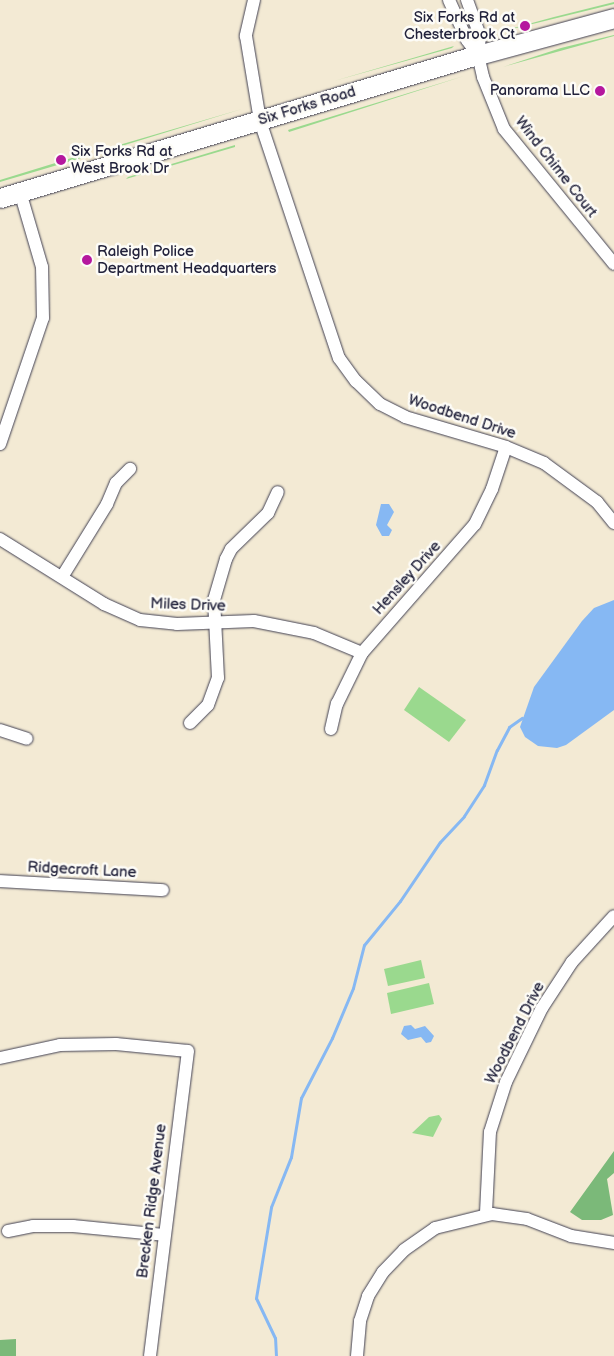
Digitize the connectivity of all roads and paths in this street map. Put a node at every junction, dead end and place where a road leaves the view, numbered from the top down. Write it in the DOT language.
graph roads {
  1 [pos="254,0"];
  2 [pos="449,0"];
  3 [pos="467,0"];
  4 [pos="614,18"];
  5 [pos="478,55"];
  6 [pos="260,121"];
  7 [pos="20,192"];
  8 [pos="0,198"];
  9 [pos="614,264"];
  10 [pos="0,444"];
  11 [pos="506,447"];
  12 [pos="130,469"];
  13 [pos="278,492"];
  14 [pos="614,523"];
  15 [pos="0,539"];
  16 [pos="62,577"];
  17 [pos="218,623"];
  18 [pos="362,653"];
  19 [pos="190,723"];
  20 [pos="0,730"];
  21 [pos="332,730"];
  22 [pos="27,739"];
  23 [pos="0,882"];
  24 [pos="163,890"];
  25 [pos="614,916"];
  26 [pos="0,1058"];
  27 [pos="486,1213"];
  28 [pos="8,1231"];
  29 [pos="164,1235"];
  30 [pos="614,1243"];
  31 [pos="150,1356"];
  32 [pos="356,1356"];
  1 -- 6 [label="street, Woodbend Drive"];
  2 -- 5 [label="street"];
  3 -- 5 [label="street"];
  4 -- 5 [label="main road, Six Forks Road"];
  5 -- 6 [label="main road, Six Forks Road"];
  5 -- 9 [label="street, Wind Chime Court"];
  6 -- 7 [label="main road, Six Forks Road"];
  6 -- 11 [label="street, Woodbend Drive"];
  7 -- 8 [label="main road, Six Forks Road"];
  7 -- 10 [label="street"];
  11 -- 14 [label="street, Woodbend Drive"];
  11 -- 18 [label="street, Hensley Drive"];
  12 -- 16 [label="street"];
  13 -- 17 [label="street"];
  15 -- 16 [label="street, Miles Drive"];
  16 -- 17 [label="street, Miles Drive"];
  17 -- 18 [label="street, Miles Drive"];
  17 -- 19 [label="street"];
  18 -- 21 [label="street, Hensley Drive"];
  20 -- 22 [label="street"];
  23 -- 24 [label="street, Ridgecroft Lane"];
  25 -- 27 [label="street, Woodbend Drive"];
  26 -- 29 [label="street, Brecken Ridge Avenue"];
  27 -- 30 [label="street"];
  27 -- 32 [label="street"];
  28 -- 29 [label="street"];
  29 -- 31 [label="street, Brecken Ridge Avenue"];
}
